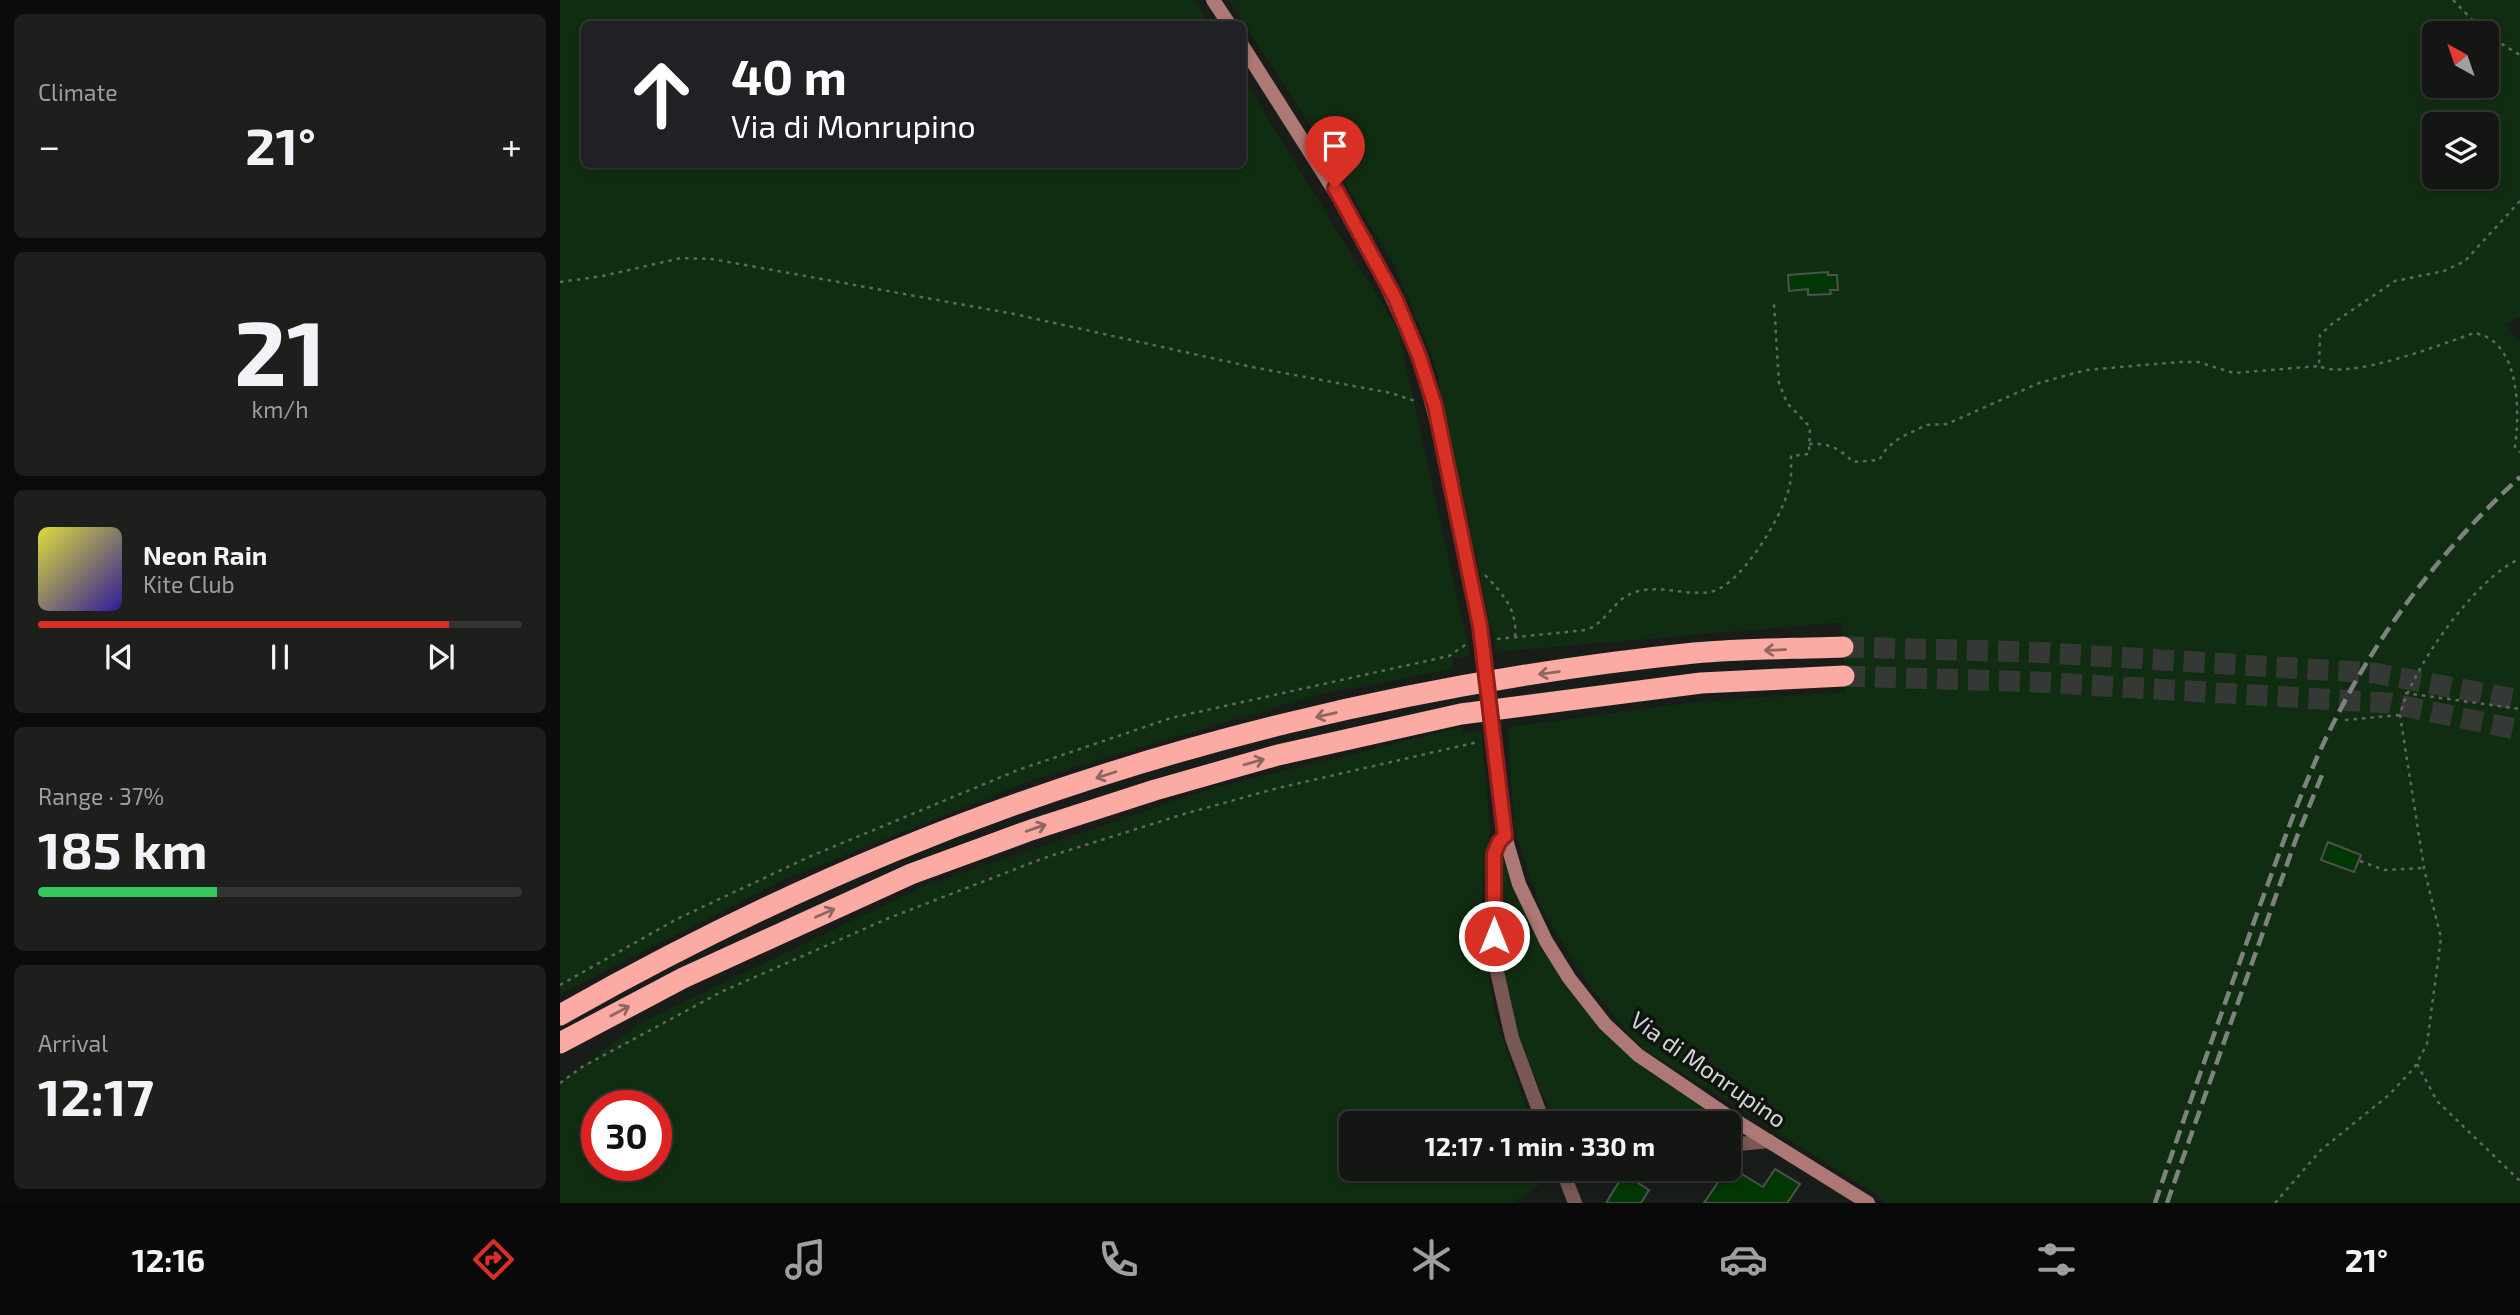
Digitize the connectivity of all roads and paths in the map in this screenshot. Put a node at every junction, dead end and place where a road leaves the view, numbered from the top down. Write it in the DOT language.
graph roads {
  1 [pos="1213,0"];
  2 [pos="2453,0"];
  3 [pos="1227,21"];
  4 [pos="2473,21"];
  5 [pos="2499,42"];
  6 [pos="1246,52"];
  7 [pos="2520,55"];
  8 [pos="2520,201"];
  9 [pos="560,282"];
  10 [pos="1774,304"];
  11 [pos="2319,366"];
  12 [pos="1435,406"];
  13 [pos="1809,444"];
  14 [pos="2520,452"];
  15 [pos="1466,558"];
  16 [pos="2520,560"];
  17 [pos="1515,638"];
  18 [pos="1483,647"];
  19 [pos="1843,647"];
  20 [pos="1844,676"];
  21 [pos="2405,693"];
  22 [pos="2520,709"];
  23 [pos="2400,715"];
  24 [pos="2345,720"];
  25 [pos="1495,734"];
  26 [pos="1505,836"];
  27 [pos="2360,862"];
  28 [pos="2424,869"];
  29 [pos="560,1014"];
  30 [pos="560,1043"];
  31 [pos="2417,1063"];
  32 [pos="560,1083"];
  33 [pos="1539,1111"];
  34 [pos="1769,1141"];
  35 [pos="1741,1144"];
  36 [pos="1568,1181"];
  37 [pos="2520,1181"];
  38 [pos="1575,1203"];
  39 [pos="1868,1203"];
  40 [pos="2275,1203"];
  1 -- 3 [label="main road"];
  2 -- 4 [label="path"];
  5 -- 7 [label="path"];
  6 -- 12 [label="main road, Via di Monrupino"];
  8 -- 11 [label="path"];
  9 -- 12 [label="path"];
  10 -- 13 [label="path"];
  11 -- 13 [label="path"];
  11 -- 14 [label="path"];
  12 -- 15 [label="main road, Via di Monrupino"];
  13 -- 17 [label="path"];
  15 -- 17 [label="path"];
  15 -- 18 [label="main road, Via di Monrupino"];
  16 -- 21 [label="path"];
  17 -- 18 [label="path"];
  18 -- 25 [label="main road, Via di Monrupino"];
  19 -- 29 [label="highway, one-way"];
  30 -- 20 [label="highway, one-way"];
  21 -- 22 [label="path"];
  21 -- 23 [label="path"];
  23 -- 24 [label="path"];
  23 -- 28 [label="path"];
  25 -- 26 [label="main road, Via di Monrupino"];
  25 -- 32 [label="path"];
  26 -- 33 [label="street"];
  26 -- 34 [label="main road, Via di Monrupino"];
  27 -- 28 [label="path"];
  28 -- 31 [label="path"];
  31 -- 37 [label="path"];
  31 -- 40 [label="path"];
  34 -- 35 [label="street"];
  34 -- 39 [label="main road, Via di Monrupino"];
  36 -- 38 [label="street"];
}
